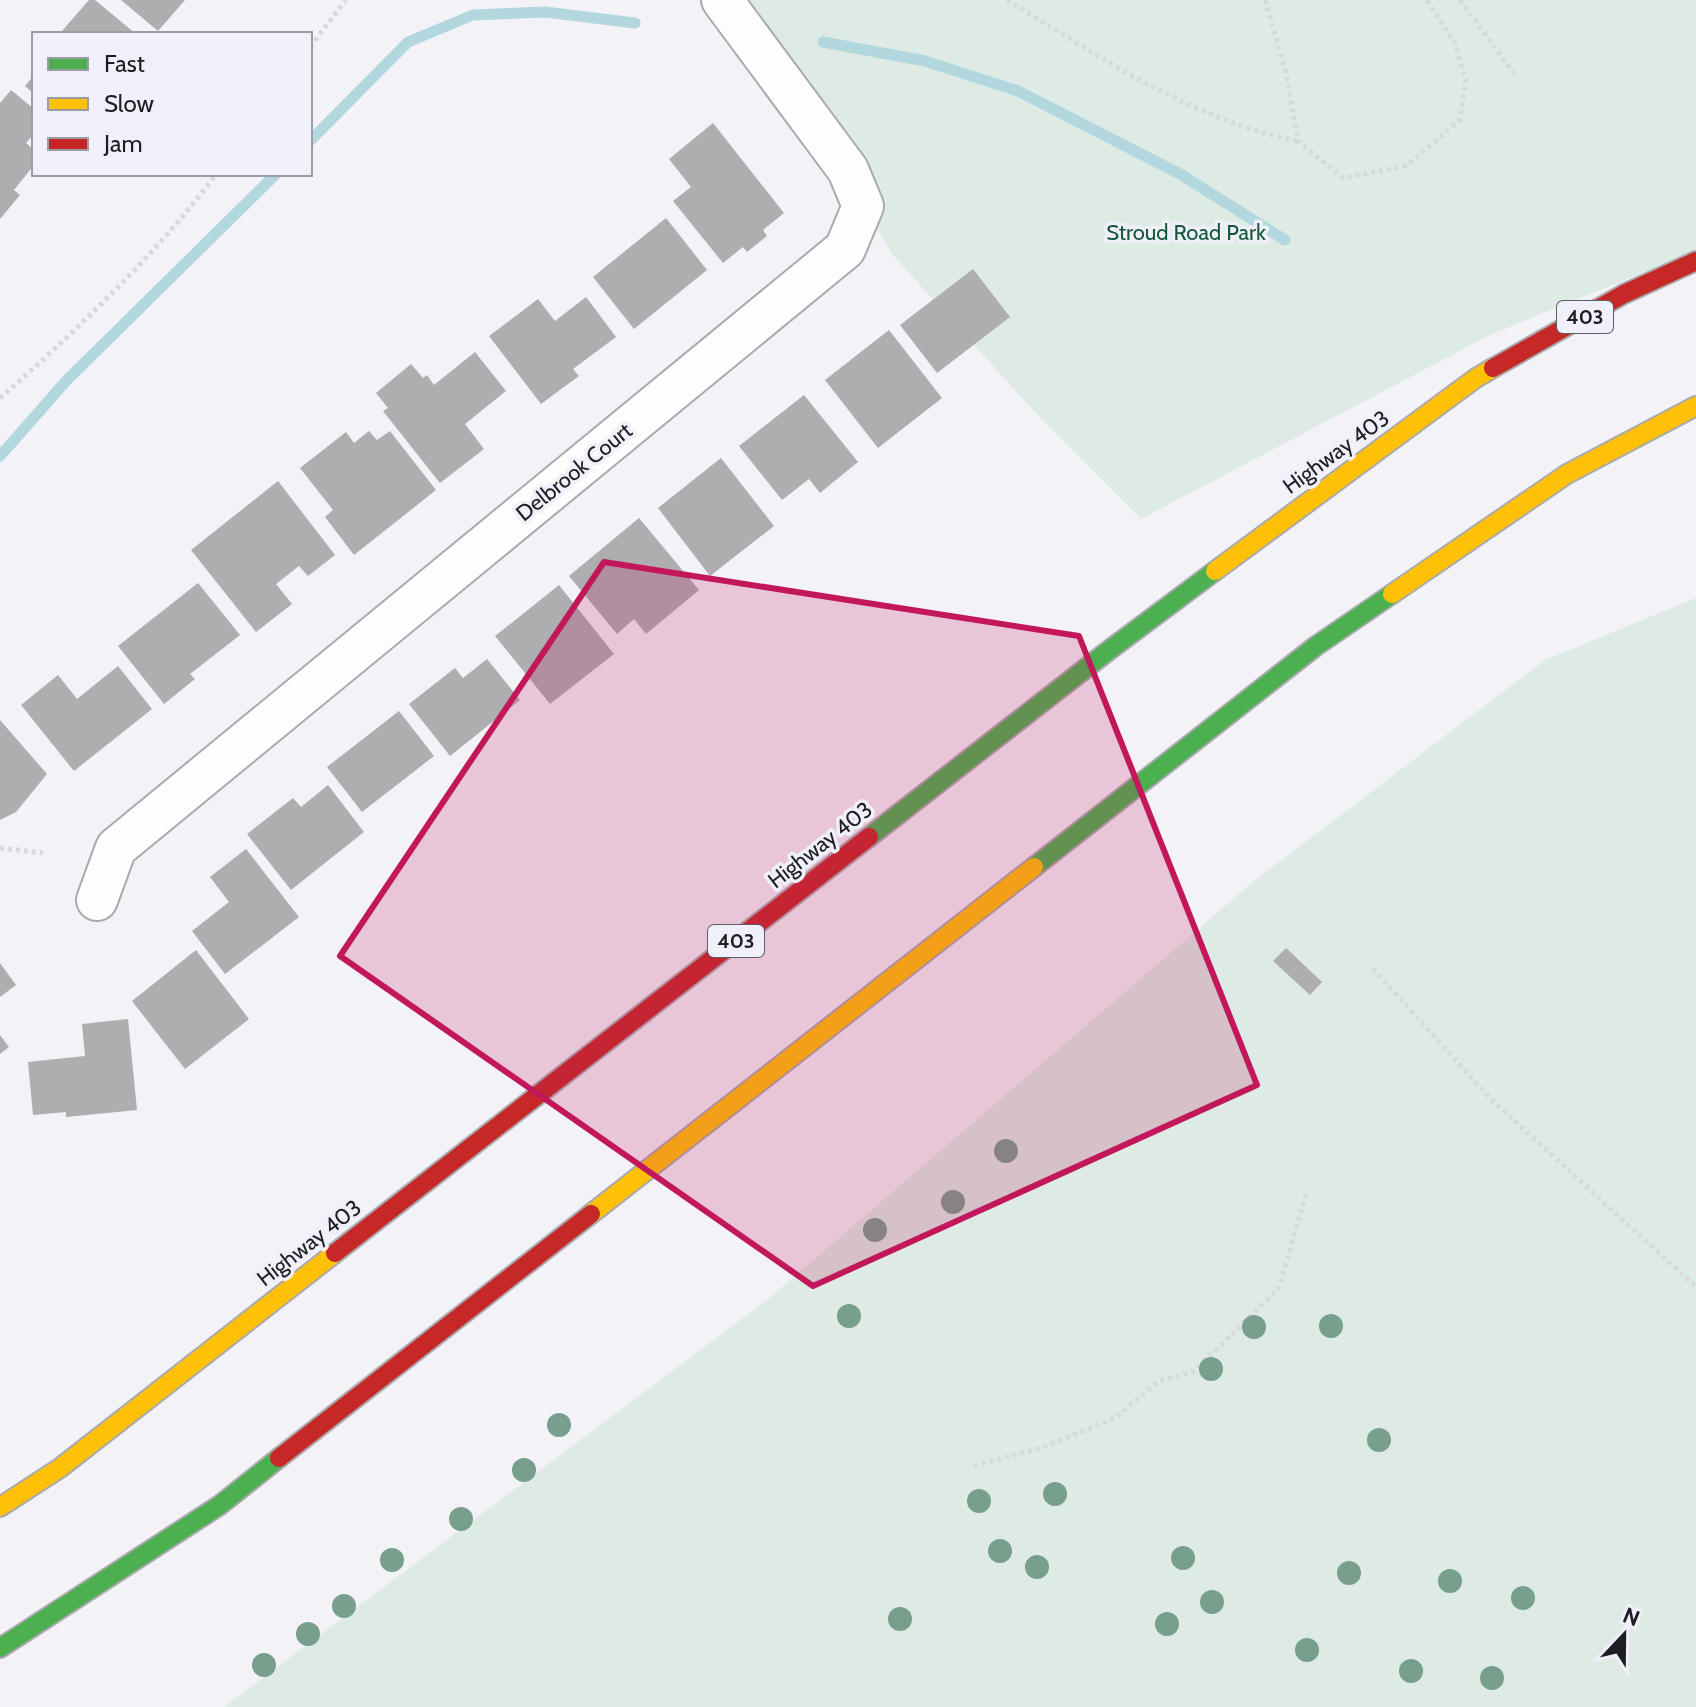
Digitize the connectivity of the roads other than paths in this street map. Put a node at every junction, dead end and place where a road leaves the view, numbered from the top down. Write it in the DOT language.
graph roads {
  1 [pos="722,0"];
  2 [pos="1696,261"];
  3 [pos="1696,406"];
  4 [pos="97,900"];
  5 [pos="0,1507"];
  6 [pos="0,1648"];
  1 -- 4 [label="street, Delbrook Court"];
  2 -- 5 [label="highway, Highway 403 / 403"];
  3 -- 6 [label="highway"];
}
